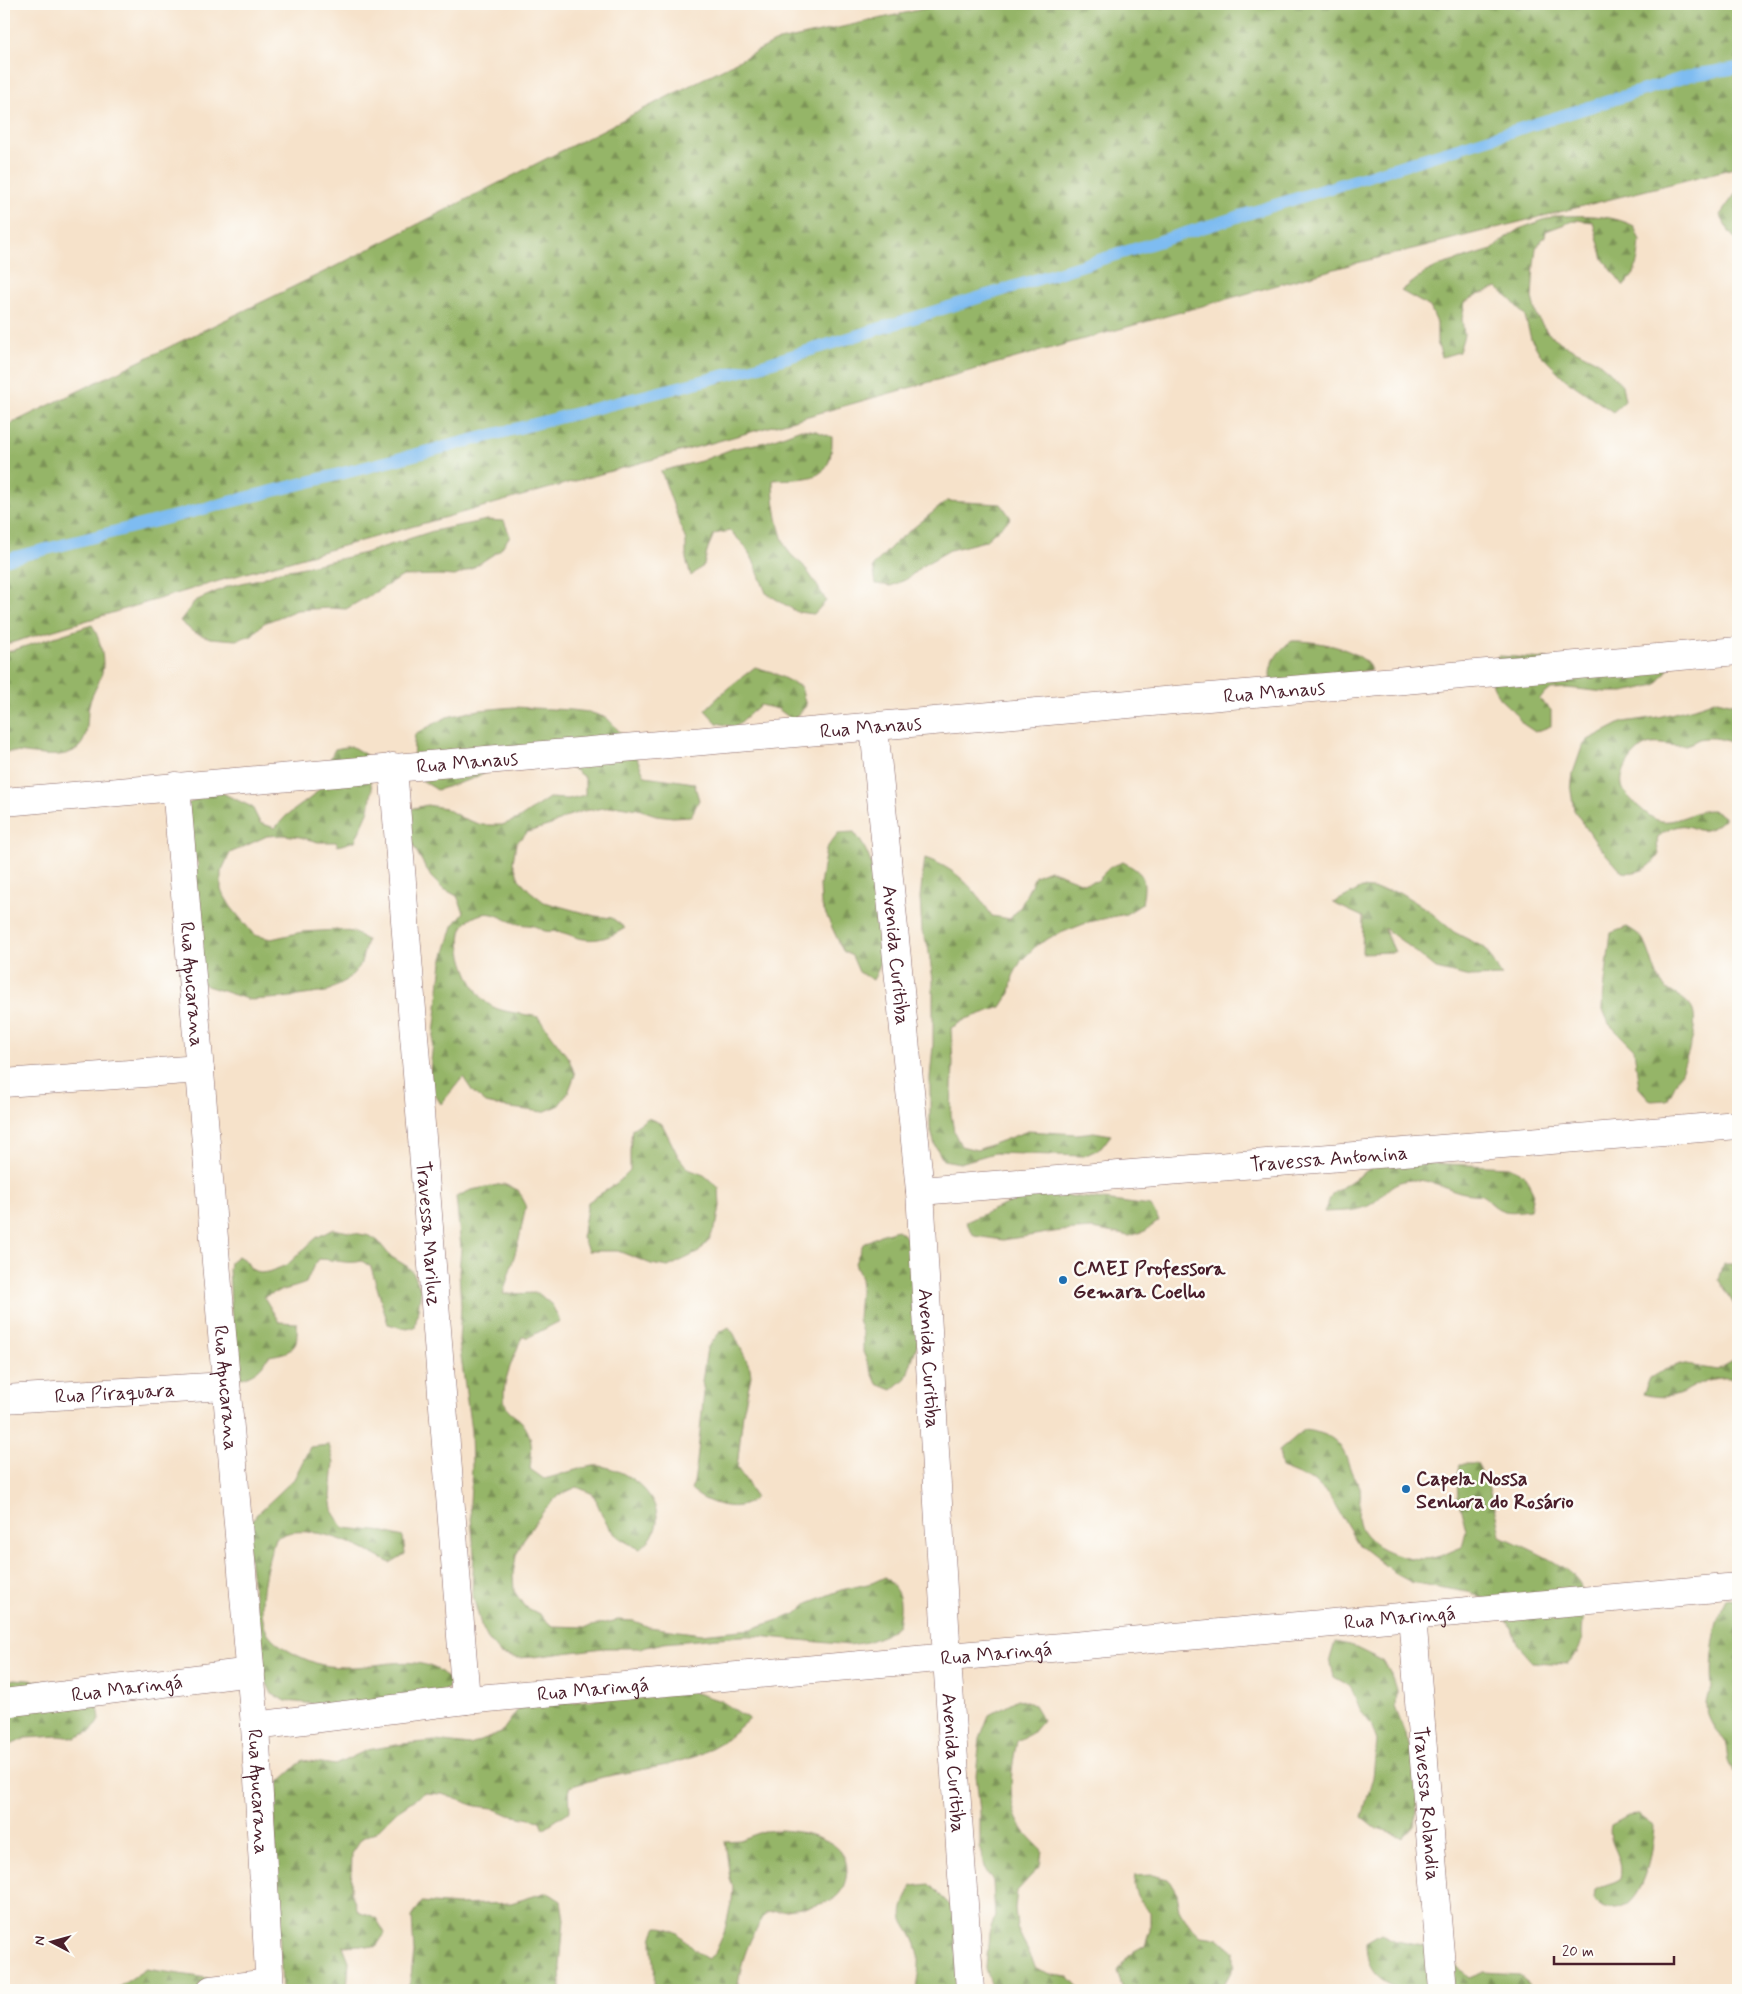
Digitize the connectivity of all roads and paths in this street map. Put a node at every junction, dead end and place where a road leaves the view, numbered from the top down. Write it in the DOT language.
graph roads {
  1 [pos="1738,651"];
  2 [pos="874,728"];
  3 [pos="393,767"];
  4 [pos="176,786"];
  5 [pos="4,802"];
  6 [pos="200,1069"];
  7 [pos="4,1083"];
  8 [pos="1738,1125"];
  9 [pos="920,1191"];
  10 [pos="226,1386"];
  11 [pos="4,1399"];
  12 [pos="1738,1587"];
  13 [pos="1412,1616"];
  14 [pos="947,1658"];
  15 [pos="250,1672"];
  16 [pos="466,1700"];
  17 [pos="4,1703"];
  18 [pos="255,1726"];
  19 [pos="270,1987"];
  20 [pos="211,1990"];
  21 [pos="970,1990"];
  22 [pos="1443,1990"];
  1 -- 2 [label="street, Rua Manaus"];
  2 -- 3 [label="street, Rua Manaus"];
  2 -- 9 [label="street, Avenida Curitiba"];
  3 -- 4 [label="street, Rua Manaus"];
  3 -- 16 [label="street, Travessa Mariluz"];
  4 -- 5 [label="street, Rua Manaus"];
  4 -- 6 [label="street, Rua Apucarana"];
  6 -- 7 [label="street"];
  6 -- 10 [label="street, Rua Apucarana"];
  8 -- 9 [label="street, Travessa Antonina"];
  9 -- 14 [label="street, Avenida Curitiba"];
  10 -- 11 [label="street, Rua Piraquara"];
  10 -- 15 [label="street, Rua Apucarana"];
  12 -- 13 [label="street, Rua Maringá"];
  13 -- 14 [label="street, Rua Maringá"];
  13 -- 22 [label="street, Travessa Rolandia"];
  14 -- 16 [label="street, Rua Maringá"];
  14 -- 21 [label="street, Avenida Curitiba"];
  15 -- 17 [label="street, Rua Maringá"];
  15 -- 18 [label="street, Rua Apucarana"];
  16 -- 18 [label="street, Rua Maringá"];
  18 -- 19 [label="street, Rua Apucarana"];
  19 -- 20 [label="street"];
}
